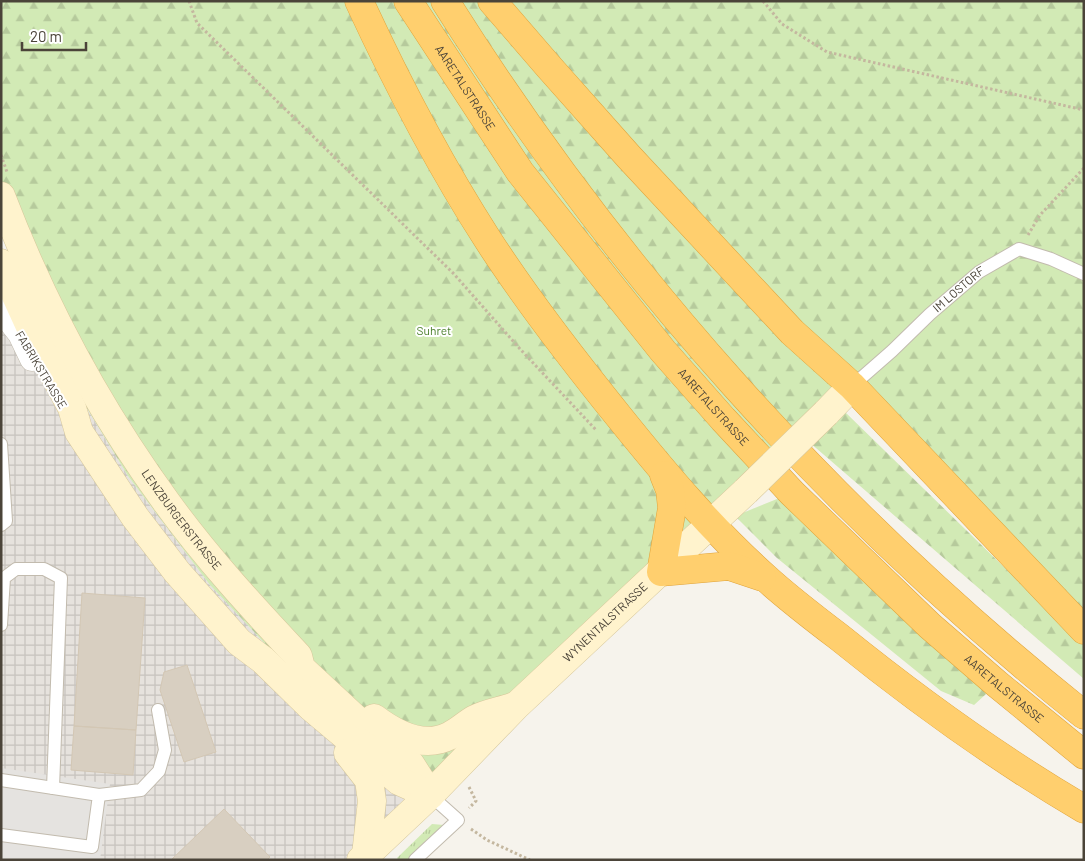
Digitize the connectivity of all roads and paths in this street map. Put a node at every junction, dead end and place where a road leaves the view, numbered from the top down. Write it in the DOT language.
graph roads {
  1 [pos="189,1"];
  2 [pos="359,1"];
  3 [pos="408,1"];
  4 [pos="445,1"];
  5 [pos="492,1"];
  6 [pos="763,1"];
  7 [pos="1084,110"];
  8 [pos="1084,168"];
  9 [pos="1,196"];
  10 [pos="9,243"];
  11 [pos="1019,249"];
  12 [pos="1,263"];
  13 [pos="1084,274"];
  14 [pos="1,310"];
  15 [pos="852,386"];
  16 [pos="79,432"];
  17 [pos="600,435"];
  18 [pos="1,444"];
  19 [pos="661,469"];
  20 [pos="711,524"];
  21 [pos="1,525"];
  22 [pos="661,572"];
  23 [pos="766,578"];
  24 [pos="1,625"];
  25 [pos="1084,630"];
  26 [pos="239,642"];
  27 [pos="298,656"];
  28 [pos="516,706"];
  29 [pos="158,710"];
  30 [pos="1084,715"];
  31 [pos="1084,755"];
  32 [pos="1,780"];
  33 [pos="53,788"];
  34 [pos="99,795"];
  35 [pos="430,795"];
  36 [pos="1084,808"];
  37 [pos="458,820"];
  38 [pos="1,835"];
  39 [pos="364,857"];
  40 [pos="415,860"];
  41 [pos="530,860"];
  1 -- 17 [label="path"];
  2 -- 19 [label="highway"];
  3 -- 31 [label="highway, AARETALSTRASSE"];
  4 -- 30 [label="highway"];
  5 -- 15 [label="highway"];
  6 -- 7 [label="path"];
  8 -- 11 [label="path"];
  9 -- 10 [label="main road, LENZBURGERSTRASSE"];
  10 -- 27 [label="main road, LENZBURGERSTRASSE"];
  11 -- 13 [label="lane"];
  11 -- 15 [label="lane, IM LOSTORF"];
  12 -- 16 [label="main road, LENZBURGERSTRASSE"];
  14 -- 16 [label="street, FABRIKSTRASSE"];
  15 -- 20 [label="main road, WYNENTALSTRASSE, bridge"];
  15 -- 25 [label="highway"];
  16 -- 26 [label="main road, LENZBURGERSTRASSE"];
  18 -- 21 [label="lane"];
  19 -- 20 [label="highway"];
  19 -- 22 [label="highway"];
  20 -- 22 [label="main road, WYNENTALSTRASSE"];
  20 -- 23 [label="highway"];
  22 -- 23 [label="highway"];
  22 -- 28 [label="main road, WYNENTALSTRASSE"];
  23 -- 36 [label="highway"];
  24 -- 33 [label="lane"];
  26 -- 35 [label="main road, LENZBURGERSTRASSE"];
  26 -- 39 [label="main road"];
  27 -- 28 [label="main road"];
  27 -- 35 [label="main road, LENZBURGERSTRASSE"];
  28 -- 35 [label="main road, WYNENTALSTRASSE"];
  29 -- 34 [label="lane"];
  32 -- 33 [label="lane"];
  33 -- 34 [label="lane"];
  34 -- 38 [label="lane"];
  35 -- 37 [label="lane, LENZBURGERSTRASSE"];
  35 -- 39 [label="main road, WYNENTALSTRASSE"];
  37 -- 40 [label="lane"];
  37 -- 41 [label="path"];
}
